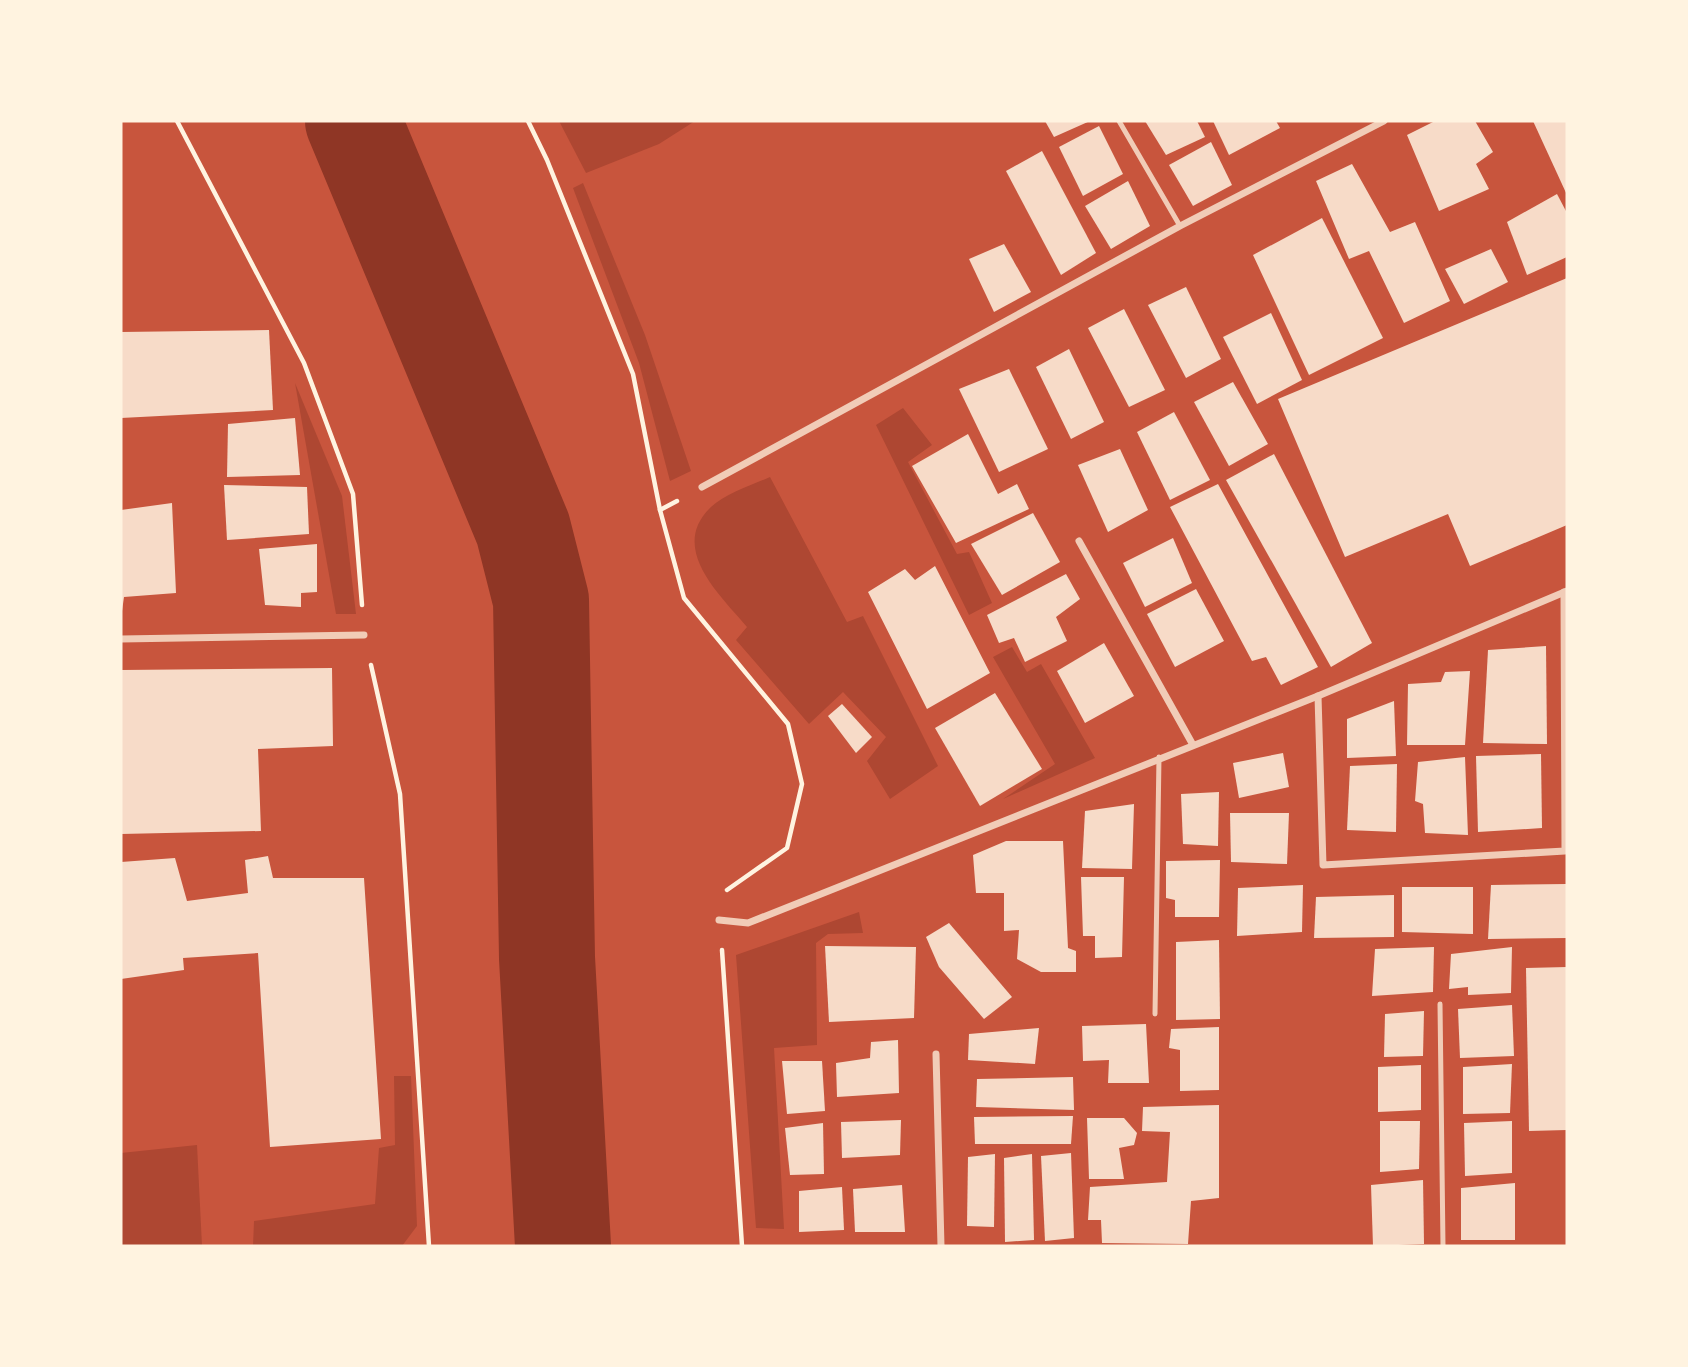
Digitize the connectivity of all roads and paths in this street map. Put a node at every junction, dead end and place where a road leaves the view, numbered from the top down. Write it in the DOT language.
graph roads {
  1 [pos="528,121"];
  2 [pos="1119,121"];
  3 [pos="1384,121"];
  4 [pos="1180,226"];
  5 [pos="702,487"];
  6 [pos="681,498"];
  7 [pos="660,510"];
  8 [pos="1079,541"];
  9 [pos="1566,591"];
  10 [pos="364,635"];
  11 [pos="121,639"];
  12 [pos="1318,696"];
  13 [pos="1193,745"];
  14 [pos="1159,757"];
  15 [pos="719,920"];
  16 [pos="1440,1004"];
  17 [pos="1155,1014"];
  18 [pos="936,1054"];
  19 [pos="742,1246"];
  20 [pos="942,1246"];
  21 [pos="1443,1246"];
  1 -- 7 [label="path"];
  2 -- 4 [label="lane"];
  3 -- 4 [label="street"];
  4 -- 5 [label="street"];
  6 -- 7 [label="path"];
  7 -- 15 [label="path"];
  8 -- 13 [label="street"];
  9 -- 12 [label="street"];
  9 -- 12 [label="street"];
  10 -- 11 [label="street"];
  12 -- 13 [label="street"];
  13 -- 14 [label="street"];
  14 -- 15 [label="street"];
  14 -- 17 [label="lane"];
  15 -- 19 [label="path"];
  16 -- 21 [label="lane"];
  18 -- 20 [label="street"];
}
